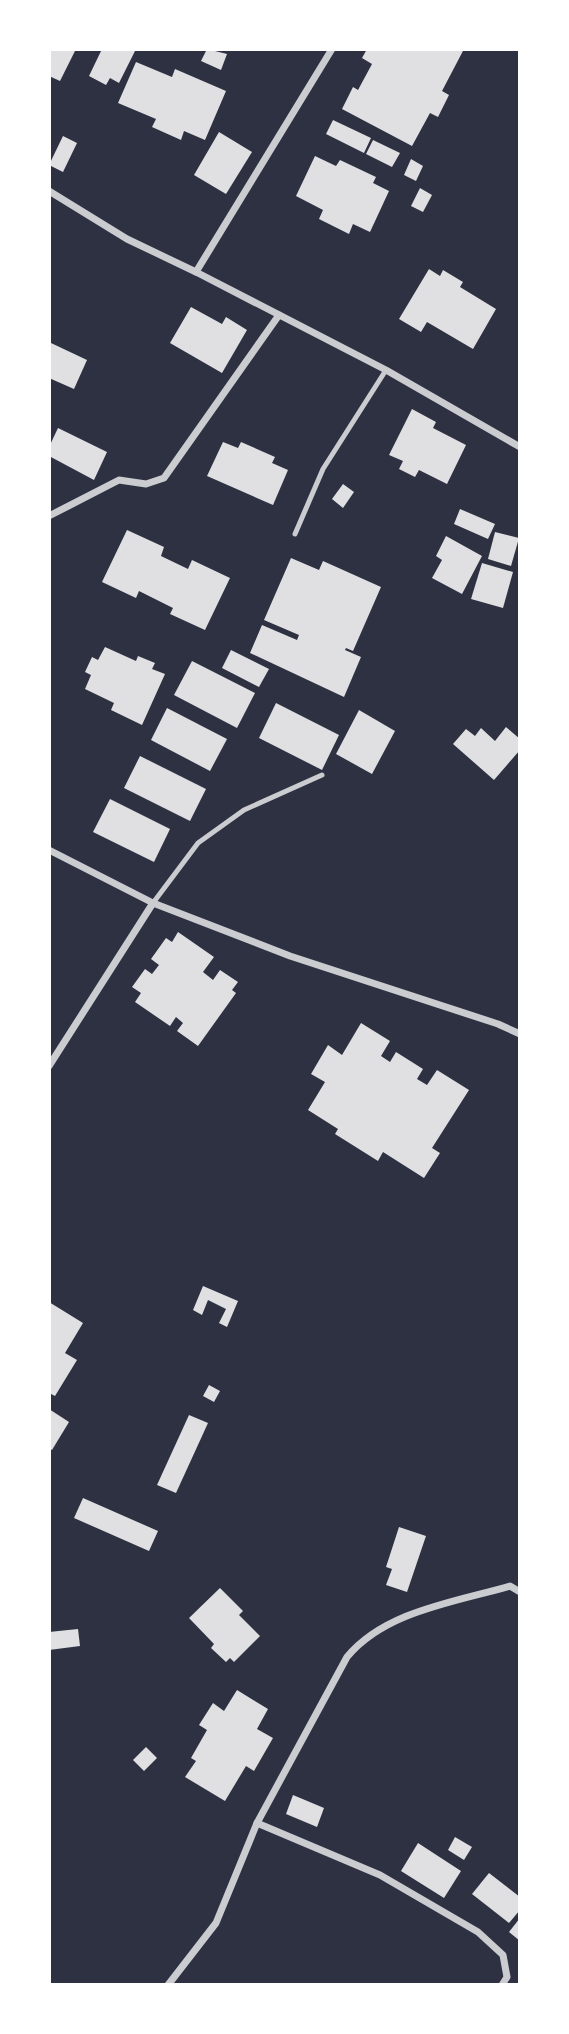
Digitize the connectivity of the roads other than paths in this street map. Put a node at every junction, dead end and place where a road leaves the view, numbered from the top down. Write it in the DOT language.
graph roads {
  1 [pos="332,49"];
  2 [pos="49,191"];
  3 [pos="196,272"];
  4 [pos="279,315"];
  5 [pos="386,370"];
  6 [pos="520,445"];
  7 [pos="49,516"];
  8 [pos="295,534"];
  9 [pos="322,775"];
  10 [pos="49,850"];
  11 [pos="153,903"];
  12 [pos="520,1034"];
  13 [pos="49,1066"];
  14 [pos="520,1592"];
  15 [pos="257,1823"];
  16 [pos="168,1985"];
  17 [pos="502,1985"];
  1 -- 3 [label="street"];
  2 -- 3 [label="street"];
  3 -- 4 [label="street"];
  4 -- 5 [label="street"];
  4 -- 7 [label="street"];
  5 -- 6 [label="street"];
  5 -- 8 [label="lane"];
  9 -- 11 [label="lane"];
  10 -- 11 [label="street"];
  11 -- 12 [label="street"];
  11 -- 13 [label="street"];
  14 -- 15 [label="street"];
  15 -- 16 [label="street"];
  15 -- 17 [label="street"];
}
